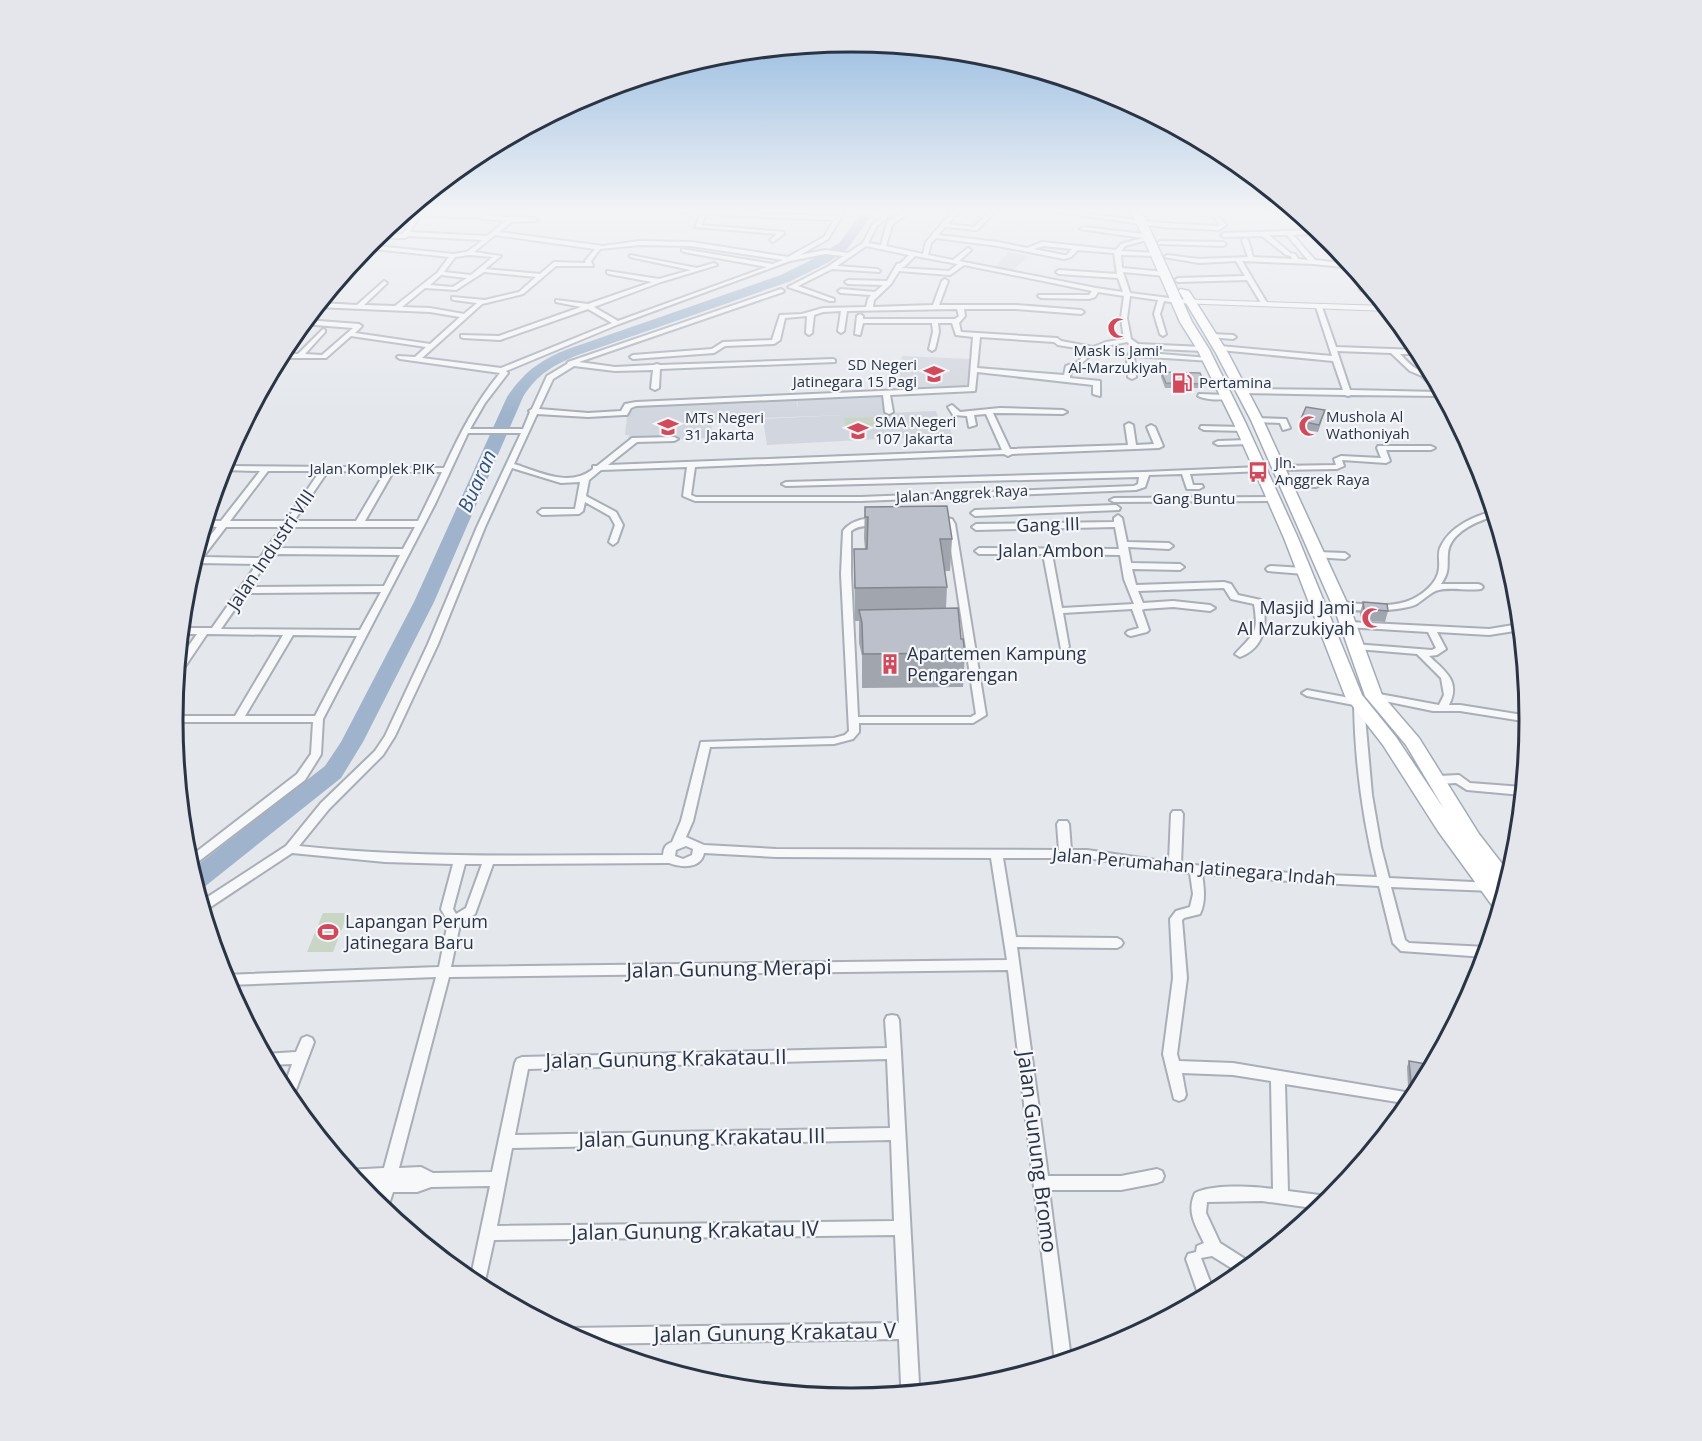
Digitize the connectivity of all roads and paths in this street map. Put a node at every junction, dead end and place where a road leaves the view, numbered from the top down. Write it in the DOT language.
graph roads {
  1 [pos="432,279"];
  2 [pos="469,279"];
  3 [pos="537,279"];
  4 [pos="649,279"];
  5 [pos="665,279"];
  6 [pos="738,279"];
  7 [pos="807,279"];
  8 [pos="1043,279"];
  9 [pos="1121,279"];
  10 [pos="1171,279"];
  11 [pos="1251,279"];
  12 [pos="890,280"];
  13 [pos="659,281"];
  14 [pos="945,281"];
  15 [pos="848,282"];
  16 [pos="384,283"];
  17 [pos="423,286"];
  18 [pos="607,290"];
  19 [pos="1096,290"];
  20 [pos="781,291"];
  21 [pos="841,291"];
  22 [pos="625,293"];
  23 [pos="877,294"];
  24 [pos="1127,294"];
  25 [pos="1041,297"];
  26 [pos="454,298"];
  27 [pos="832,300"];
  28 [pos="1176,300"];
  29 [pos="486,302"];
  30 [pos="558,302"];
  31 [pos="1264,303"];
  32 [pos="1311,304"];
  33 [pos="328,305"];
  34 [pos="359,306"];
  35 [pos="588,306"];
  36 [pos="935,307"];
  37 [pos="960,307"];
  38 [pos="397,308"];
  39 [pos="1376,308"];
  40 [pos="869,309"];
  41 [pos="885,309"];
  42 [pos="844,310"];
  43 [pos="861,310"];
  44 [pos="1081,312"];
  45 [pos="812,313"];
  46 [pos="465,316"];
  47 [pos="860,321"];
  48 [pos="884,321"];
  49 [pos="955,321"];
  50 [pos="315,322"];
  51 [pos="935,322"];
  52 [pos="617,323"];
  53 [pos="323,331"];
  54 [pos="841,331"];
  55 [pos="809,333"];
  56 [pos="349,334"];
  57 [pos="858,334"];
  58 [pos="977,334"];
  59 [pos="1162,334"];
  60 [pos="463,336"];
  61 [pos="1233,337"];
  62 [pos="316,339"];
  63 [pos="325,339"];
  64 [pos="333,340"];
  65 [pos="342,340"];
  66 [pos="1128,340"];
  67 [pos="766,343"];
  68 [pos="431,346"];
  69 [pos="1137,346"];
  70 [pos="1211,348"];
  71 [pos="932,349"];
  72 [pos="1094,349"];
  73 [pos="1335,349"];
  74 [pos="1396,352"];
  75 [pos="1408,352"];
  76 [pos="1132,354"];
  77 [pos="436,356"];
  78 [pos="291,357"];
  79 [pos="299,357"];
  80 [pos="400,357"];
  81 [pos="633,357"];
  82 [pos="417,359"];
  83 [pos="1337,359"];
  84 [pos="833,361"];
  85 [pos="570,363"];
  86 [pos="764,363"];
  87 [pos="510,366"];
  88 [pos="657,366"];
  89 [pos="502,370"];
  90 [pos="974,370"];
  91 [pos="1421,372"];
  92 [pos="1132,377"];
  93 [pos="1059,378"];
  94 [pos="655,388"];
  95 [pos="1243,391"];
  96 [pos="1433,392"];
  97 [pos="886,393"];
  98 [pos="1097,394"];
  99 [pos="1348,394"];
  100 [pos="1202,396"];
  101 [pos="1227,397"];
  102 [pos="952,407"];
  103 [pos="533,411"];
  104 [pos="988,411"];
  105 [pos="889,412"];
  106 [pos="970,412"];
  107 [pos="1063,412"];
  108 [pos="1257,420"];
  109 [pos="972,425"];
  110 [pos="1129,425"];
  111 [pos="1151,427"];
  112 [pos="1204,428"];
  113 [pos="1286,428"];
  114 [pos="466,431"];
  115 [pos="522,431"];
  116 [pos="1245,436"];
  117 [pos="674,439"];
  118 [pos="1218,443"];
  119 [pos="1132,446"];
  120 [pos="1431,448"];
  121 [pos="1008,454"];
  122 [pos="510,465"];
  123 [pos="691,466"];
  124 [pos="233,468"];
  125 [pos="596,468"];
  126 [pos="1278,468"];
  127 [pos="265,469"];
  128 [pos="326,469"];
  129 [pos="390,470"];
  130 [pos="448,470"];
  131 [pos="1260,470"];
  132 [pos="1185,472"];
  133 [pos="1144,474"];
  134 [pos="585,479"];
  135 [pos="786,484"];
  136 [pos="1286,484"];
  137 [pos="1316,485"];
  138 [pos="1199,487"];
  139 [pos="1110,488"];
  140 [pos="582,497"];
  141 [pos="1274,499"];
  142 [pos="1115,505"];
  143 [pos="1148,507"];
  144 [pos="542,512"];
  145 [pos="975,513"];
  146 [pos="1487,516"];
  147 [pos="922,521"];
  148 [pos="889,522"];
  149 [pos="213,524"];
  150 [pos="223,524"];
  151 [pos="289,524"];
  152 [pos="359,524"];
  153 [pos="420,524"];
  154 [pos="1119,524"];
  155 [pos="976,527"];
  156 [pos="613,542"];
  157 [pos="207,545"];
  158 [pos="1169,546"];
  159 [pos="1123,548"];
  160 [pos="270,551"];
  161 [pos="979,551"];
  162 [pos="1047,551"];
  163 [pos="406,552"];
  164 [pos="1318,555"];
  165 [pos="1345,556"];
  166 [pos="263,561"];
  167 [pos="203,562"];
  168 [pos="1126,566"];
  169 [pos="1180,567"];
  170 [pos="1271,569"];
  171 [pos="1304,571"];
  172 [pos="1433,587"];
  173 [pos="1132,588"];
  174 [pos="1478,588"];
  175 [pos="387,589"];
  176 [pos="244,590"];
  177 [pos="1341,605"];
  178 [pos="1138,608"];
  179 [pos="1210,608"];
  180 [pos="1057,611"];
  181 [pos="955,625"];
  182 [pos="967,625"];
  183 [pos="1349,625"];
  184 [pos="850,626"];
  185 [pos="861,626"];
  186 [pos="1512,628"];
  187 [pos="189,631"];
  188 [pos="204,631"];
  189 [pos="215,631"];
  190 [pos="1432,631"];
  191 [pos="290,632"];
  192 [pos="364,633"];
  193 [pos="1131,633"];
  194 [pos="1064,646"];
  195 [pos="1357,646"];
  196 [pos="1420,653"];
  197 [pos="1240,654"];
  198 [pos="186,657"];
  199 [pos="1307,693"];
  200 [pos="1374,696"];
  201 [pos="1358,704"];
  202 [pos="1442,708"];
  203 [pos="1519,717"];
  204 [pos="183,718"];
  205 [pos="238,719"];
  206 [pos="318,719"];
  207 [pos="854,720"];
  208 [pos="1438,780"];
  209 [pos="1515,790"];
  210 [pos="1177,814"];
  211 [pos="687,821"];
  212 [pos="1063,824"];
  213 [pos="290,849"];
  214 [pos="673,851"];
  215 [pos="697,851"];
  216 [pos="996,853"];
  217 [pos="1065,853"];
  218 [pos="198,857"];
  219 [pos="460,860"];
  220 [pos="489,860"];
  221 [pos="1176,867"];
  222 [pos="1196,869"];
  223 [pos="1500,877"];
  224 [pos="1384,884"];
  225 [pos="1498,886"];
  226 [pos="1487,887"];
  227 [pos="1495,896"];
  228 [pos="209,903"];
  229 [pos="454,922"];
  230 [pos="1010,942"];
  231 [pos="1117,943"];
  232 [pos="1478,951"];
  233 [pos="1014,965"];
  234 [pos="444,972"];
  235 [pos="236,980"];
  236 [pos="892,1020"];
  237 [pos="307,1042"];
  238 [pos="894,1053"];
  239 [pos="301,1058"];
  240 [pos="275,1059"];
  241 [pos="1173,1065"];
  242 [pos="1278,1076"];
  243 [pos="292,1085"];
  244 [pos="1179,1095"];
  245 [pos="1402,1097"];
  246 [pos="897,1134"];
  247 [pos="506,1142"];
  248 [pos="1157,1176"];
  249 [pos="364,1177"];
  250 [pos="499,1179"];
  251 [pos="389,1180"];
  252 [pos="1041,1183"];
  253 [pos="370,1184"];
  254 [pos="1281,1196"];
  255 [pos="384,1198"];
  256 [pos="1314,1201"];
  257 [pos="902,1228"];
  258 [pos="488,1233"];
  259 [pos="1204,1252"];
  260 [pos="1237,1265"];
  261 [pos="479,1275"];
  262 [pos="1207,1285"];
  263 [pos="907,1331"];
  264 [pos="590,1336"];
  265 [pos="1062,1354"];
  266 [pos="910,1384"];
  1 -- 17 [label="street"];
  2 -- 17 [label="street"];
  3 -- 29 [label="street"];
  4 -- 13 [label="street"];
  5 -- 13 [label="street"];
  6 -- 52 [label="street"];
  7 -- 27 [label="street"];
  8 -- 19 [label="street"];
  9 -- 24 [label="street"];
  10 -- 28 [label="main road"];
  11 -- 31 [label="street"];
  12 -- 15 [label="street"];
  12 -- 23 [label="street"];
  13 -- 22 [label="street"];
  14 -- 36 [label="street"];
  16 -- 34 [label="street"];
  17 -- 38 [label="street"];
  18 -- 22 [label="street"];
  19 -- 24 [label="street"];
  19 -- 25 [label="street"];
  20 -- 85 [label="street"];
  21 -- 23 [label="street"];
  22 -- 35 [label="street"];
  23 -- 40 [label="street"];
  24 -- 28 [label="street"];
  24 -- 66 [label="street"];
  26 -- 29 [label="street"];
  28 -- 31 [label="street"];
  28 -- 59 [label="street"];
  28 -- 70 [label="main road"];
  29 -- 46 [label="street"];
  30 -- 35 [label="street"];
  31 -- 32 [label="street"];
  32 -- 39 [label="street"];
  32 -- 73 [label="street"];
  33 -- 34 [label="street"];
  34 -- 38 [label="street"];
  35 -- 52 [label="street"];
  35 -- 60 [label="street"];
  36 -- 37 [label="street"];
  36 -- 41 [label="street"];
  37 -- 44 [label="street"];
  37 -- 49 [label="street"];
  38 -- 46 [label="street"];
  40 -- 41 [label="street"];
  40 -- 43 [label="street"];
  41 -- 48 [label="street"];
  42 -- 43 [label="street"];
  42 -- 45 [label="street"];
  42 -- 54 [label="street"];
  43 -- 47 [label="street"];
  45 -- 55 [label="street"];
  45 -- 67 [label="street"];
  46 -- 68 [label="street"];
  47 -- 48 [label="street"];
  47 -- 57 [label="street"];
  48 -- 51 [label="street"];
  49 -- 51 [label="street"];
  49 -- 58 [label="street"];
  50 -- 56 [label="street"];
  51 -- 71 [label="street"];
  52 -- 87 [label="street"];
  53 -- 62 [label="street"];
  56 -- 65 [label="street"];
  56 -- 68 [label="street"];
  58 -- 72 [label="street"];
  58 -- 90 [label="street"];
  61 -- 70 [label="street"];
  62 -- 63 [label="street"];
  62 -- 79 [label="street"];
  64 -- 65 [label="street"];
  65 -- 79 [label="street"];
  66 -- 69 [label="street"];
  66 -- 72 [label="street"];
  67 -- 81 [label="street"];
  67 -- 86 [label="street"];
  68 -- 82 [label="street"];
  69 -- 70 [label="street"];
  69 -- 76 [label="street"];
  70 -- 76 [label="street"];
  70 -- 83 [label="street"];
  70 -- 95 [label="main road"];
  70 -- 101 [label="main road"];
  72 -- 93 [label="street"];
  73 -- 74 [label="street"];
  73 -- 83 [label="street"];
  74 -- 75 [label="street"];
  74 -- 91 [label="street"];
  76 -- 92 [label="street"];
  77 -- 87 [label="street"];
  78 -- 79 [label="street"];
  80 -- 82 [label="street"];
  82 -- 89 [label="street"];
  83 -- 99 [label="street"];
  84 -- 86 [label="street"];
  85 -- 88 [label="street"];
  85 -- 103 [label="street"];
  86 -- 88 [label="street"];
  87 -- 89 [label="street"];
  88 -- 94 [label="street"];
  89 -- 114 [label="street"];
  90 -- 93 [label="street"];
  90 -- 97 [label="street"];
  93 -- 98 [label="street"];
  95 -- 99 [label="street"];
  95 -- 108 [label="main road"];
  96 -- 99 [label="street"];
  97 -- 103 [label="street"];
  97 -- 105 [label="street"];
  100 -- 101 [label="street"];
  101 -- 116 [label="main road"];
  102 -- 106 [label="street"];
  103 -- 115 [label="street"];
  104 -- 106 [label="street"];
  104 -- 107 [label="street"];
  104 -- 121 [label="street"];
  106 -- 109 [label="street"];
  108 -- 113 [label="street"];
  108 -- 126 [label="main road"];
  110 -- 119 [label="street"];
  111 -- 119 [label="street"];
  112 -- 116 [label="street"];
  114 -- 115 [label="street"];
  114 -- 130 [label="street"];
  115 -- 122 [label="street"];
  116 -- 118 [label="street"];
  116 -- 131 [label="main road"];
  117 -- 125 [label="street"];
  119 -- 121 [label="street"];
  120 -- 126 [label="street"];
  121 -- 123 [label="street"];
  122 -- 134 [label="street"];
  122 -- 213 [label="street"];
  123 -- 125 [label="street"];
  123 -- 139 [label="street, Jalan Anggrek Raya"];
  124 -- 127 [label="street, Jalan Komplek PIK"];
  125 -- 134 [label="street"];
  126 -- 136 [label="main road"];
  127 -- 128 [label="street, Jalan Komplek PIK"];
  127 -- 150 [label="street"];
  128 -- 129 [label="street, Jalan Komplek PIK"];
  128 -- 151 [label="street, Jalan Industri VIII"];
  129 -- 130 [label="street, Jalan Komplek PIK"];
  129 -- 152 [label="street"];
  130 -- 153 [label="street, Jalan Komplek PIK"];
  131 -- 132 [label="street"];
  131 -- 141 [label="main road"];
  132 -- 133 [label="street"];
  132 -- 138 [label="street"];
  133 -- 135 [label="street"];
  133 -- 139 [label="street, Jalan Anggrek Raya"];
  134 -- 140 [label="street"];
  136 -- 137 [label="street"];
  136 -- 164 [label="main road"];
  139 -- 142 [label="street"];
  140 -- 144 [label="street"];
  140 -- 156 [label="street"];
  141 -- 142 [label="street, Gang Buntu"];
  141 -- 171 [label="main road"];
  142 -- 143 [label="street"];
  142 -- 145 [label="street"];
  142 -- 154 [label="street"];
  146 -- 172 [label="street"];
  147 -- 182 [label="street"];
  148 -- 184 [label="street"];
  149 -- 150 [label="street"];
  150 -- 151 [label="street"];
  150 -- 157 [label="street"];
  151 -- 152 [label="street"];
  151 -- 160 [label="street, Jalan Industri VIII"];
  152 -- 153 [label="street"];
  153 -- 163 [label="street, Jalan Komplek PIK"];
  154 -- 155 [label="street, Gang III"];
  154 -- 159 [label="street"];
  158 -- 159 [label="street, Jalan Ambon"];
  159 -- 162 [label="street, Jalan Ambon"];
  159 -- 168 [label="street"];
  160 -- 163 [label="street"];
  160 -- 166 [label="street, Jalan Industri VIII"];
  161 -- 162 [label="street, Jalan Ambon"];
  162 -- 180 [label="street"];
  163 -- 175 [label="street, Jalan Komplek PIK"];
  164 -- 165 [label="street"];
  164 -- 177 [label="main road"];
  166 -- 167 [label="street"];
  166 -- 176 [label="street, Jalan Industri VIII"];
  168 -- 169 [label="street"];
  168 -- 173 [label="street"];
  170 -- 171 [label="street"];
  171 -- 201 [label="main road"];
  172 -- 174 [label="street"];
  172 -- 177 [label="street"];
  173 -- 178 [label="street"];
  173 -- 197 [label="street"];
  175 -- 176 [label="street"];
  175 -- 192 [label="street, Jalan Komplek PIK"];
  176 -- 189 [label="street, Jalan Industri VIII"];
  177 -- 183 [label="main road"];
  178 -- 179 [label="street"];
  178 -- 180 [label="street"];
  178 -- 193 [label="street"];
  180 -- 194 [label="street"];
  181 -- 182 [label="street"];
  182 -- 207 [label="street"];
  183 -- 190 [label="street"];
  183 -- 195 [label="main road"];
  184 -- 185 [label="street"];
  184 -- 207 [label="street"];
  186 -- 190 [label="street"];
  187 -- 188 [label="street"];
  188 -- 189 [label="street"];
  188 -- 198 [label="street"];
  189 -- 191 [label="street"];
  190 -- 196 [label="street"];
  191 -- 192 [label="street"];
  191 -- 205 [label="street"];
  192 -- 206 [label="street, Jalan Komplek PIK"];
  195 -- 196 [label="street"];
  195 -- 200 [label="main road"];
  196 -- 202 [label="street"];
  199 -- 201 [label="street"];
  200 -- 202 [label="street"];
  200 -- 208 [label="main road"];
  201 -- 224 [label="street"];
  201 -- 226 [label="main road"];
  202 -- 203 [label="street"];
  204 -- 205 [label="street"];
  205 -- 206 [label="street"];
  206 -- 218 [label="street"];
  207 -- 211 [label="street"];
  208 -- 209 [label="street"];
  208 -- 223 [label="main road"];
  210 -- 221 [label="street"];
  211 -- 214 [label="street"];
  211 -- 215 [label="street"];
  212 -- 217 [label="street"];
  213 -- 219 [label="street"];
  213 -- 228 [label="street"];
  214 -- 215 [label="street"];
  214 -- 215 [label="street"];
  214 -- 220 [label="street"];
  215 -- 216 [label="street, Jalan Perumahan Jatinegara Indah"];
  216 -- 217 [label="street, Jalan Perumahan Jatinegara Indah"];
  216 -- 230 [label="street, Jalan Gunung Bromo"];
  217 -- 221 [label="street, Jalan Perumahan Jatinegara Indah"];
  219 -- 220 [label="street"];
  219 -- 229 [label="street"];
  220 -- 229 [label="street"];
  221 -- 222 [label="street, Jalan Perumahan Jatinegara Indah"];
  222 -- 224 [label="street, Jalan Perumahan Jatinegara Indah"];
  222 -- 241 [label="street"];
  224 -- 226 [label="street, Jalan Perumahan Jatinegara Indah"];
  224 -- 232 [label="street"];
  225 -- 226 [label="street, Jalan Perumahan Jatinegara Indah"];
  226 -- 227 [label="main road"];
  229 -- 234 [label="street"];
  230 -- 231 [label="street"];
  230 -- 233 [label="street, Jalan Gunung Bromo"];
  233 -- 234 [label="street, Jalan Gunung Merapi"];
  233 -- 252 [label="street, Jalan Gunung Bromo"];
  234 -- 235 [label="street, Jalan Gunung Merapi"];
  234 -- 251 [label="street"];
  236 -- 238 [label="street"];
  237 -- 239 [label="street"];
  238 -- 246 [label="street"];
  238 -- 247 [label="street, Jalan Gunung Krakatau II"];
  239 -- 240 [label="street"];
  239 -- 243 [label="street"];
  241 -- 242 [label="street"];
  241 -- 244 [label="street"];
  242 -- 245 [label="street"];
  242 -- 254 [label="street"];
  246 -- 247 [label="street, Jalan Gunung Krakatau III"];
  246 -- 257 [label="street"];
  247 -- 250 [label="street, Jalan Gunung Krakatau II"];
  248 -- 252 [label="street"];
  249 -- 251 [label="street"];
  250 -- 251 [label="street"];
  250 -- 258 [label="street, Jalan Gunung Krakatau II"];
  251 -- 253 [label="street"];
  251 -- 255 [label="street"];
  252 -- 265 [label="street, Jalan Gunung Bromo"];
  254 -- 256 [label="street"];
  254 -- 259 [label="street"];
  257 -- 258 [label="street, Jalan Gunung Krakatau IV"];
  257 -- 263 [label="street"];
  258 -- 261 [label="street, Jalan Gunung Krakatau II"];
  259 -- 260 [label="street"];
  259 -- 262 [label="street"];
  263 -- 264 [label="street, Jalan Gunung Krakatau V"];
  263 -- 266 [label="street"];
}
